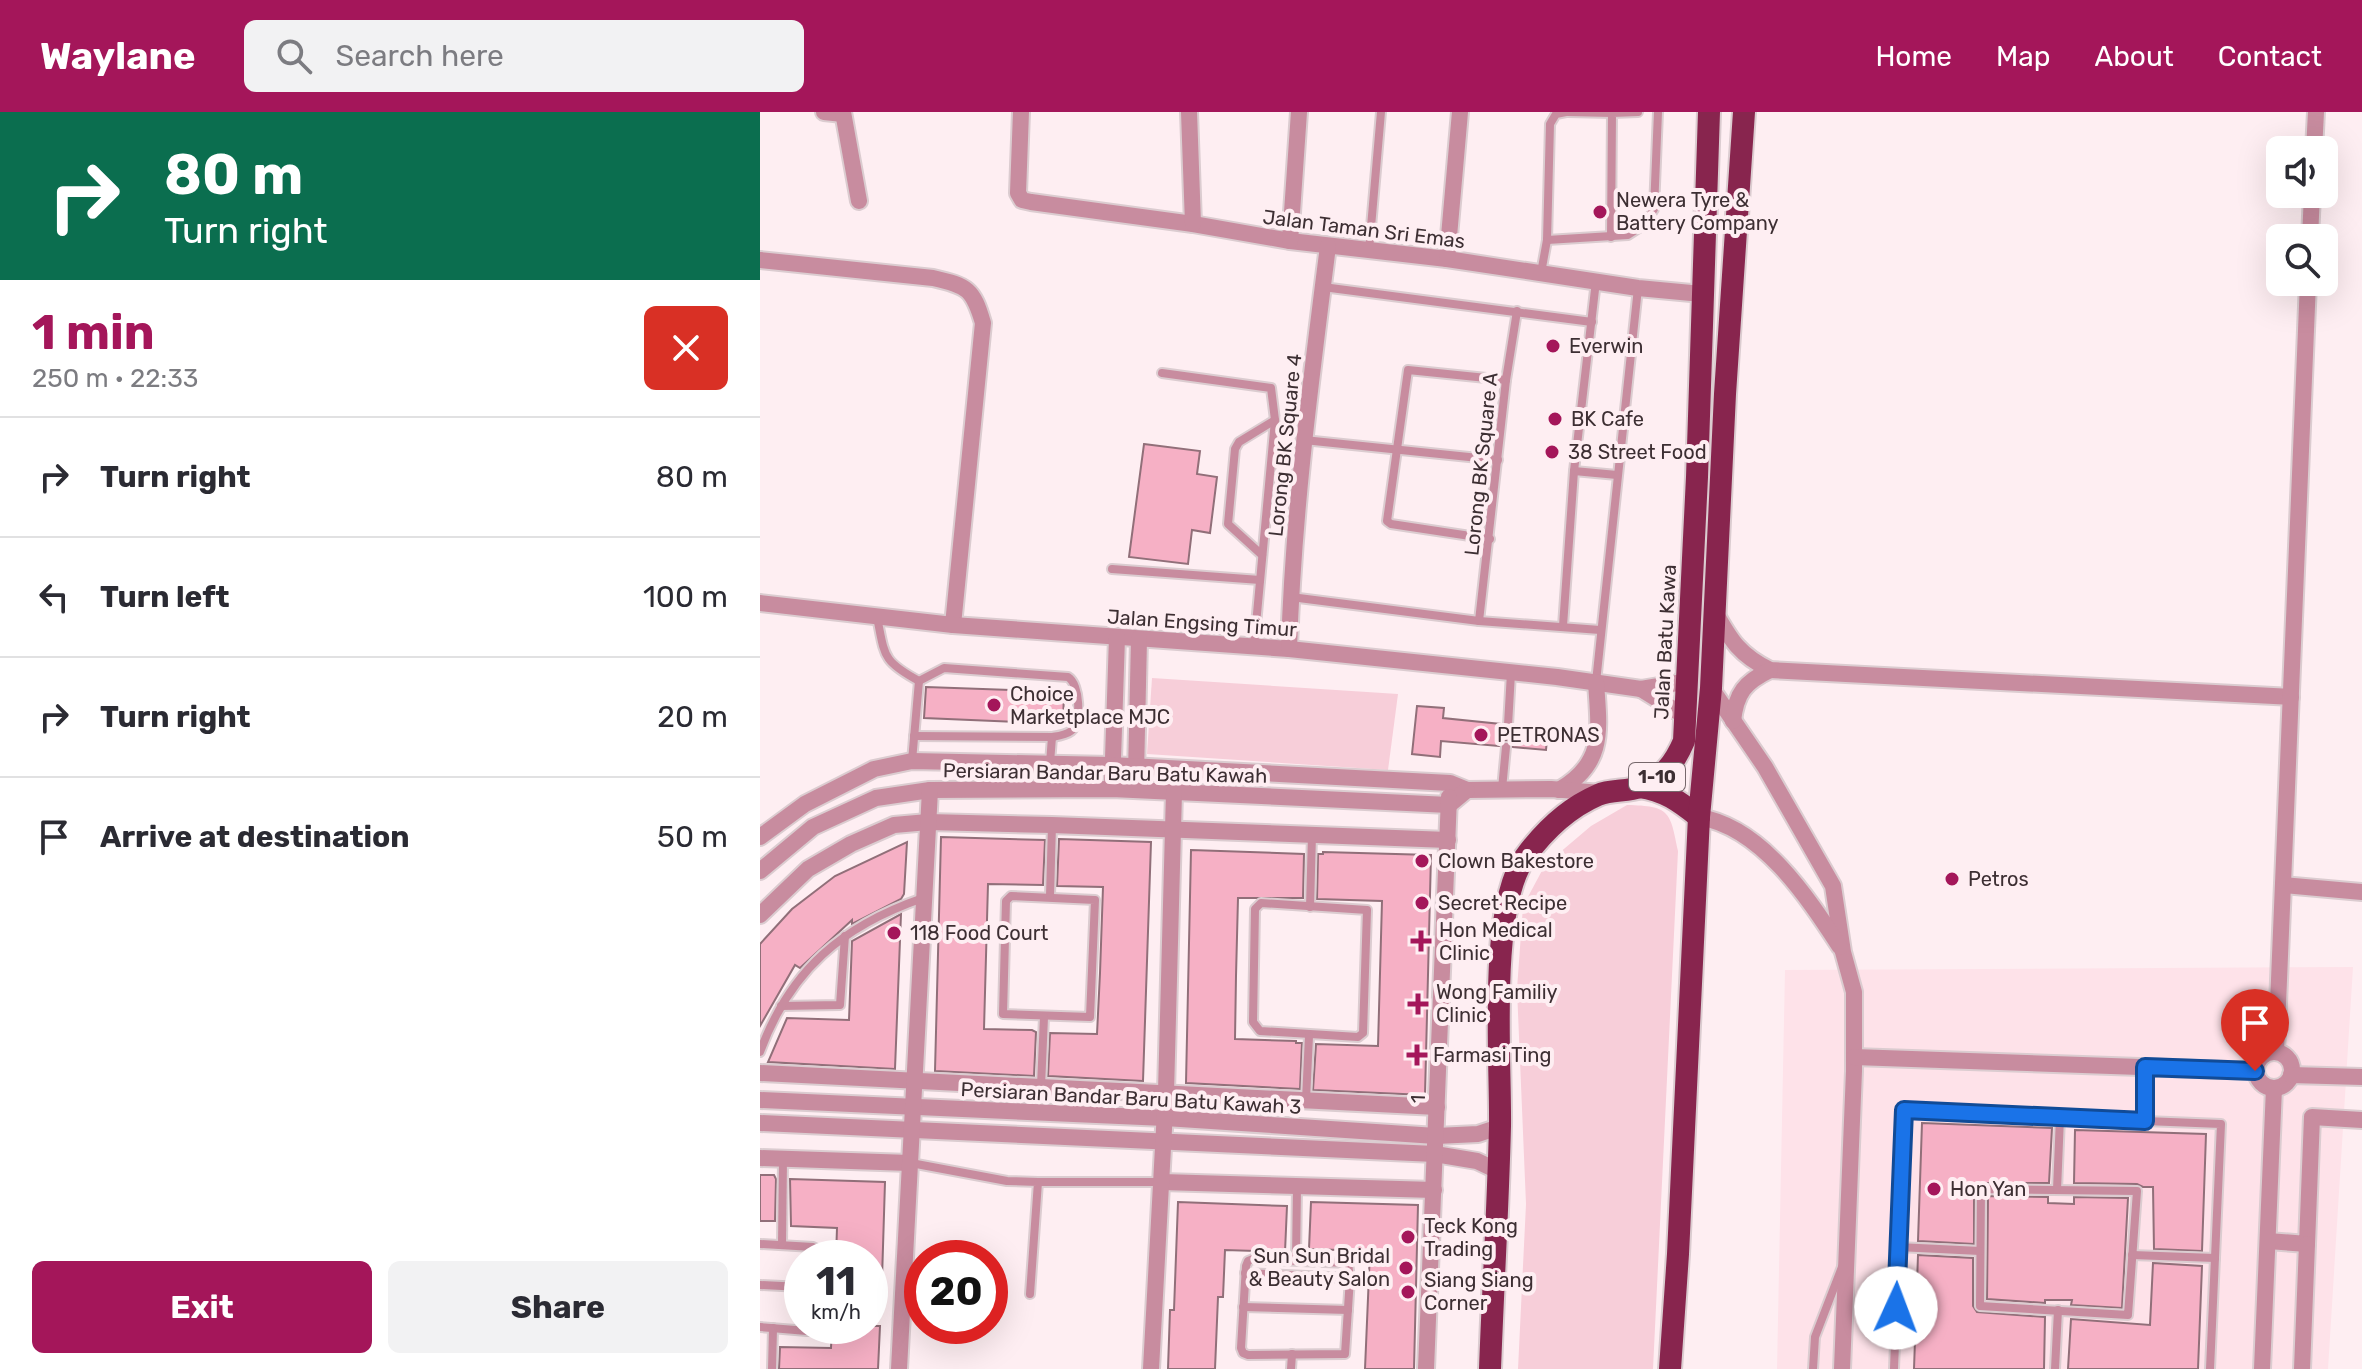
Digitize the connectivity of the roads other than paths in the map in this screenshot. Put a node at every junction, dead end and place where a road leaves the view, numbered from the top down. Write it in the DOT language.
graph roads {
  1 [pos="824,112"];
  2 [pos="1021,112"];
  3 [pos="1189,112"];
  4 [pos="1299,112"];
  5 [pos="1381,112"];
  6 [pos="1460,112"];
  7 [pos="1567,112"];
  8 [pos="1638,112"];
  9 [pos="1658,112"];
  10 [pos="1709,112"];
  11 [pos="1744,112"];
  12 [pos="2316,112"];
  13 [pos="843,113"];
  14 [pos="1612,113"];
  15 [pos="2315,136"];
  16 [pos="859,201"];
  17 [pos="1193,224"];
  18 [pos="1611,237"];
  19 [pos="1547,240"];
  20 [pos="1290,241"];
  21 [pos="1328,246"];
  22 [pos="1369,250"];
  23 [pos="1447,259"];
  24 [pos="760,260"];
  25 [pos="1541,273"];
  26 [pos="1596,281"];
  27 [pos="1323,287"];
  28 [pos="1638,288"];
  29 [pos="1702,294"];
  30 [pos="2307,296"];
  31 [pos="1517,311"];
  32 [pos="1592,322"];
  33 [pos="1162,373"];
  34 [pos="1506,380"];
  35 [pos="1275,420"];
  36 [pos="1304,440"];
  37 [pos="1395,450"];
  38 [pos="1498,460"];
  39 [pos="1574,471"];
  40 [pos="1617,475"];
  41 [pos="1490,539"];
  42 [pos="1262,555"];
  43 [pos="1112,569"];
  44 [pos="1260,580"];
  45 [pos="1290,597"];
  46 [pos="760,603"];
  47 [pos="1715,611"];
  48 [pos="877,617"];
  49 [pos="1479,621"];
  50 [pos="953,625"];
  51 [pos="1563,626"];
  52 [pos="1600,630"];
  53 [pos="1117,637"];
  54 [pos="1139,639"];
  55 [pos="1254,646"];
  56 [pos="1289,649"];
  57 [pos="1770,670"];
  58 [pos="1511,673"];
  59 [pos="919,681"];
  60 [pos="1689,681"];
  61 [pos="1596,682"];
  62 [pos="1711,688"];
  63 [pos="1641,689"];
  64 [pos="2291,697"];
  65 [pos="1686,717"];
  66 [pos="1733,721"];
  67 [pos="1508,725"];
  68 [pos="914,736"];
  69 [pos="1052,737"];
  70 [pos="1506,747"];
  71 [pos="912,761"];
  72 [pos="1050,763"];
  73 [pos="1111,765"];
  74 [pos="1136,766"];
  75 [pos="1450,783"];
  76 [pos="1640,787"];
  77 [pos="1112,789"];
  78 [pos="930,790"];
  79 [pos="1135,790"];
  80 [pos="1467,790"];
  81 [pos="1502,790"];
  82 [pos="1559,790"];
  83 [pos="1174,792"];
  84 [pos="1601,793"];
  85 [pos="1449,805"];
  86 [pos="1699,817"];
  87 [pos="928,822"];
  88 [pos="1052,825"];
  89 [pos="1174,830"];
  90 [pos="1312,835"];
  91 [pos="760,837"];
  92 [pos="1448,840"];
  93 [pos="760,871"];
  94 [pos="2283,885"];
  95 [pos="2362,892"];
  96 [pos="1050,896"];
  97 [pos="924,898"];
  98 [pos="1310,907"];
  99 [pos="760,915"];
  100 [pos="845,936"];
  101 [pos="1843,952"];
  102 [pos="781,1006"];
  103 [pos="1044,1017"];
  104 [pos="1309,1036"];
  105 [pos="760,1052"];
  106 [pos="2276,1052"];
  107 [pos="1854,1057"];
  108 [pos="2145,1067"];
  109 [pos="2255,1071"];
  110 [pos="760,1073"];
  111 [pos="2291,1075"];
  112 [pos="2362,1077"];
  113 [pos="914,1081"];
  114 [pos="1041,1086"];
  115 [pos="2274,1088"];
  116 [pos="1166,1092"];
  117 [pos="760,1100"];
  118 [pos="1306,1100"];
  119 [pos="913,1106"];
  120 [pos="1437,1107"];
  121 [pos="2060,1117"];
  122 [pos="1165,1118"];
  123 [pos="2362,1120"];
  124 [pos="2145,1121"];
  125 [pos="760,1123"];
  126 [pos="1499,1127"];
  127 [pos="912,1130"];
  128 [pos="1436,1136"];
  129 [pos="1164,1142"];
  130 [pos="1435,1154"];
  131 [pos="760,1158"];
  132 [pos="783,1159"];
  133 [pos="910,1163"];
  134 [pos="1498,1171"];
  135 [pos="1038,1182"];
  136 [pos="1162,1182"];
  137 [pos="1297,1186"];
  138 [pos="1434,1190"];
  139 [pos="2057,1190"];
  140 [pos="2268,1241"];
  141 [pos="760,1244"];
  142 [pos="2307,1244"];
  143 [pos="782,1245"];
  144 [pos="1898,1247"];
  145 [pos="1980,1251"];
  146 [pos="1848,1252"];
  147 [pos="2132,1255"];
  148 [pos="2215,1258"];
  149 [pos="1296,1260"];
  150 [pos="1245,1273"];
  151 [pos="1350,1278"];
  152 [pos="760,1285"];
  153 [pos="784,1286"];
  154 [pos="1030,1294"];
  155 [pos="1243,1307"];
  156 [pos="1348,1310"];
  157 [pos="2058,1310"];
  158 [pos="760,1327"];
  159 [pos="773,1328"];
  160 [pos="784,1329"];
  161 [pos="1292,1354"];
  162 [pos="772,1369"];
  163 [pos="899,1369"];
  164 [pos="1151,1369"];
  165 [pos="1291,1369"];
  166 [pos="1426,1369"];
  167 [pos="1490,1369"];
  168 [pos="1670,1369"];
  169 [pos="1813,1369"];
  170 [pos="1842,1369"];
  171 [pos="1894,1369"];
  172 [pos="2055,1369"];
  173 [pos="2210,1369"];
  174 [pos="2262,1369"];
  175 [pos="2302,1369"];
  1 -- 13 [label="street"];
  2 -- 17 [label="street, Jalan Taman Sri Emas"];
  3 -- 17 [label="street"];
  4 -- 20 [label="street"];
  5 -- 22 [label="lane"];
  6 -- 23 [label="street"];
  7 -- 14 [label="lane"];
  7 -- 19 [label="lane"];
  8 -- 14 [label="lane"];
  9 -- 18 [label="lane"];
  10 -- 29 [label="highway, Jalan Batu Kawa / 1-10"];
  11 -- 47 [label="highway, 1-10"];
  12 -- 15 [label="street"];
  13 -- 16 [label="street"];
  14 -- 18 [label="lane"];
  17 -- 20 [label="street, Jalan Taman Sri Emas"];
  18 -- 19 [label="lane"];
  19 -- 25 [label="lane"];
  20 -- 21 [label="street, Jalan Taman Sri Emas"];
  21 -- 22 [label="street, Jalan Taman Sri Emas"];
  21 -- 27 [label="street, Lorong BK Square 4"];
  22 -- 23 [label="street, Jalan Taman Sri Emas"];
  23 -- 25 [label="street, Jalan Taman Sri Emas"];
  24 -- 50 [label="street"];
  25 -- 26 [label="street, Jalan Taman Sri Emas"];
  26 -- 28 [label="street, Jalan Taman Sri Emas"];
  26 -- 32 [label="lane"];
  27 -- 31 [label="lane"];
  27 -- 36 [label="street, Lorong BK Square 4"];
  28 -- 29 [label="street, Jalan Taman Sri Emas"];
  28 -- 40 [label="lane"];
  29 -- 60 [label="highway, Jalan Batu Kawa / 1-10"];
  30 -- 64 [label="street"];
  31 -- 32 [label="lane"];
  31 -- 34 [label="lane, Lorong BK Square A"];
  32 -- 39 [label="lane"];
  33 -- 35 [label="lane"];
  34 -- 37 [label="lane"];
  34 -- 38 [label="lane, Lorong BK Square A"];
  35 -- 42 [label="lane"];
  35 -- 42 [label="lane"];
  36 -- 37 [label="lane"];
  36 -- 45 [label="street, Lorong BK Square 4"];
  37 -- 38 [label="lane"];
  37 -- 41 [label="lane"];
  38 -- 41 [label="lane, Lorong BK Square A"];
  39 -- 40 [label="lane"];
  39 -- 51 [label="lane"];
  40 -- 52 [label="lane"];
  41 -- 49 [label="lane, Lorong BK Square A"];
  42 -- 44 [label="lane"];
  43 -- 44 [label="lane"];
  44 -- 55 [label="lane"];
  45 -- 49 [label="lane"];
  45 -- 56 [label="street, Lorong BK Square 4"];
  46 -- 48 [label="street, Jalan Engsing Timur"];
  47 -- 57 [label="street"];
  47 -- 62 [label="highway, 1-10"];
  48 -- 50 [label="street, Jalan Engsing Timur"];
  48 -- 59 [label="lane"];
  49 -- 51 [label="lane"];
  50 -- 53 [label="street, Jalan Engsing Timur"];
  51 -- 52 [label="lane"];
  52 -- 61 [label="lane"];
  53 -- 54 [label="street, Jalan Engsing Timur"];
  53 -- 73 [label="street"];
  54 -- 55 [label="street, Jalan Engsing Timur"];
  54 -- 74 [label="street"];
  55 -- 56 [label="street, Jalan Engsing Timur"];
  56 -- 58 [label="street, Jalan Engsing Timur"];
  57 -- 64 [label="street"];
  57 -- 66 [label="street"];
  58 -- 61 [label="street, Jalan Engsing Timur"];
  58 -- 67 [label="lane"];
  59 -- 68 [label="lane"];
  59 -- 69 [label="lane"];
  60 -- 63 [label="street, Jalan Engsing Timur"];
  60 -- 65 [label="highway, Jalan Batu Kawa / 1-10"];
  61 -- 63 [label="street, Jalan Engsing Timur"];
  61 -- 82 [label="street"];
  62 -- 66 [label="street"];
  62 -- 86 [label="highway, 1-10"];
  63 -- 65 [label="street, Jalan Engsing Timur"];
  64 -- 94 [label="street"];
  65 -- 76 [label="highway, Jalan Batu Kawa / 1-10"];
  66 -- 101 [label="street"];
  68 -- 69 [label="lane"];
  68 -- 71 [label="lane"];
  69 -- 72 [label="lane"];
  70 -- 81 [label="lane"];
  71 -- 72 [label="street, Persiaran Bandar Baru Batu Kawah"];
  71 -- 91 [label="street, Persiaran Bandar Baru Batu Kawah"];
  72 -- 73 [label="street, Persiaran Bandar Baru Batu Kawah"];
  73 -- 74 [label="street, Persiaran Bandar Baru Batu Kawah"];
  73 -- 77 [label="street"];
  74 -- 75 [label="street, Persiaran Bandar Baru Batu Kawah"];
  74 -- 79 [label="street"];
  75 -- 80 [label="street, Persiaran Bandar Baru Batu Kawah"];
  75 -- 85 [label="street, 1"];
  76 -- 84 [label="highway, Jalan Batu Kawa / 1-10"];
  76 -- 86 [label="highway"];
  77 -- 78 [label="street, Persiaran Bandar Baru Batu Kawah"];
  77 -- 79 [label="street, Persiaran Bandar Baru Batu Kawah"];
  78 -- 87 [label="street"];
  78 -- 93 [label="street, Persiaran Bandar Baru Batu Kawah"];
  79 -- 83 [label="street, Persiaran Bandar Baru Batu Kawah"];
  80 -- 81 [label="street, Persiaran Bandar Baru Batu Kawah"];
  80 -- 85 [label="street"];
  81 -- 82 [label="street, Persiaran Bandar Baru Batu Kawah"];
  82 -- 84 [label="street, Persiaran Bandar Baru Batu Kawah"];
  83 -- 85 [label="street, Persiaran Bandar Baru Batu Kawah"];
  83 -- 89 [label="street"];
  84 -- 126 [label="highway, Jalan Batu Kawa / 1-10"];
  85 -- 92 [label="street, 1"];
  86 -- 101 [label="street"];
  86 -- 168 [label="highway, 1-10"];
  87 -- 88 [label="street"];
  87 -- 97 [label="street"];
  87 -- 99 [label="street"];
  88 -- 89 [label="street"];
  88 -- 96 [label="lane"];
  89 -- 90 [label="street"];
  89 -- 116 [label="street"];
  90 -- 92 [label="street"];
  90 -- 98 [label="lane"];
  92 -- 120 [label="street, 1"];
  94 -- 95 [label="street"];
  94 -- 106 [label="street"];
  96 -- 103 [label="lane"];
  96 -- 103 [label="lane"];
  97 -- 100 [label="lane"];
  97 -- 113 [label="street"];
  98 -- 104 [label="lane"];
  98 -- 104 [label="lane"];
  100 -- 102 [label="lane"];
  100 -- 102 [label="lane"];
  101 -- 107 [label="street"];
  102 -- 105 [label="lane"];
  103 -- 114 [label="lane"];
  104 -- 118 [label="lane"];
  106 -- 109 [label="street"];
  106 -- 111 [label="street"];
  107 -- 108 [label="street"];
  107 -- 146 [label="street"];
  108 -- 109 [label="street"];
  108 -- 124 [label="lane"];
  109 -- 115 [label="street"];
  110 -- 113 [label="street"];
  111 -- 112 [label="street"];
  111 -- 115 [label="street"];
  113 -- 114 [label="street"];
  113 -- 119 [label="street"];
  114 -- 116 [label="street"];
  115 -- 140 [label="street"];
  116 -- 118 [label="street"];
  116 -- 122 [label="street"];
  117 -- 119 [label="street, Persiaran Bandar Baru Batu Kawah 3"];
  118 -- 120 [label="street"];
  119 -- 122 [label="street, Persiaran Bandar Baru Batu Kawah 3"];
  119 -- 127 [label="street"];
  120 -- 128 [label="street, 1"];
  121 -- 124 [label="lane"];
  121 -- 139 [label="lane"];
  121 -- 144 [label="lane"];
  122 -- 128 [label="street, Persiaran Bandar Baru Batu Kawah 3"];
  122 -- 129 [label="street"];
  123 -- 142 [label="street"];
  124 -- 148 [label="lane"];
  125 -- 127 [label="street, Persiaran Bandar Baru Batu Kawah 3"];
  126 -- 128 [label="street, Persiaran Bandar Baru Batu Kawah 3"];
  126 -- 134 [label="highway, Jalan Batu Kawa / 1-10"];
  127 -- 129 [label="street, Persiaran Bandar Baru Batu Kawah 3"];
  127 -- 133 [label="street"];
  128 -- 130 [label="street, 1"];
  129 -- 130 [label="street, Persiaran Bandar Baru Batu Kawah 3"];
  129 -- 136 [label="street"];
  130 -- 134 [label="street, Persiaran Bandar Baru Batu Kawah 3"];
  130 -- 138 [label="street, 1"];
  131 -- 132 [label="street"];
  132 -- 133 [label="street"];
  132 -- 143 [label="lane"];
  133 -- 135 [label="lane"];
  133 -- 163 [label="street"];
  134 -- 167 [label="highway, Jalan Batu Kawa / 1-10"];
  135 -- 136 [label="lane"];
  135 -- 154 [label="lane"];
  136 -- 137 [label="street"];
  136 -- 164 [label="street"];
  137 -- 138 [label="street"];
  137 -- 149 [label="lane"];
  138 -- 166 [label="street, 1"];
  139 -- 145 [label="lane"];
  139 -- 147 [label="lane"];
  140 -- 142 [label="street"];
  140 -- 174 [label="street"];
  141 -- 143 [label="lane"];
  142 -- 175 [label="street"];
  144 -- 145 [label="lane"];
  144 -- 171 [label="lane"];
  145 -- 157 [label="lane"];
  146 -- 169 [label="lane"];
  146 -- 170 [label="street"];
  147 -- 148 [label="lane"];
  147 -- 157 [label="lane"];
  148 -- 173 [label="lane"];
  149 -- 150 [label="lane"];
  149 -- 151 [label="lane"];
  150 -- 151 [label="lane"];
  150 -- 155 [label="lane"];
  151 -- 156 [label="lane"];
  152 -- 153 [label="lane"];
  155 -- 156 [label="lane"];
  155 -- 161 [label="lane"];
  156 -- 161 [label="lane"];
  157 -- 172 [label="lane"];
  158 -- 159 [label="lane"];
  159 -- 160 [label="lane"];
  159 -- 162 [label="lane"];
  161 -- 165 [label="lane"];
}
